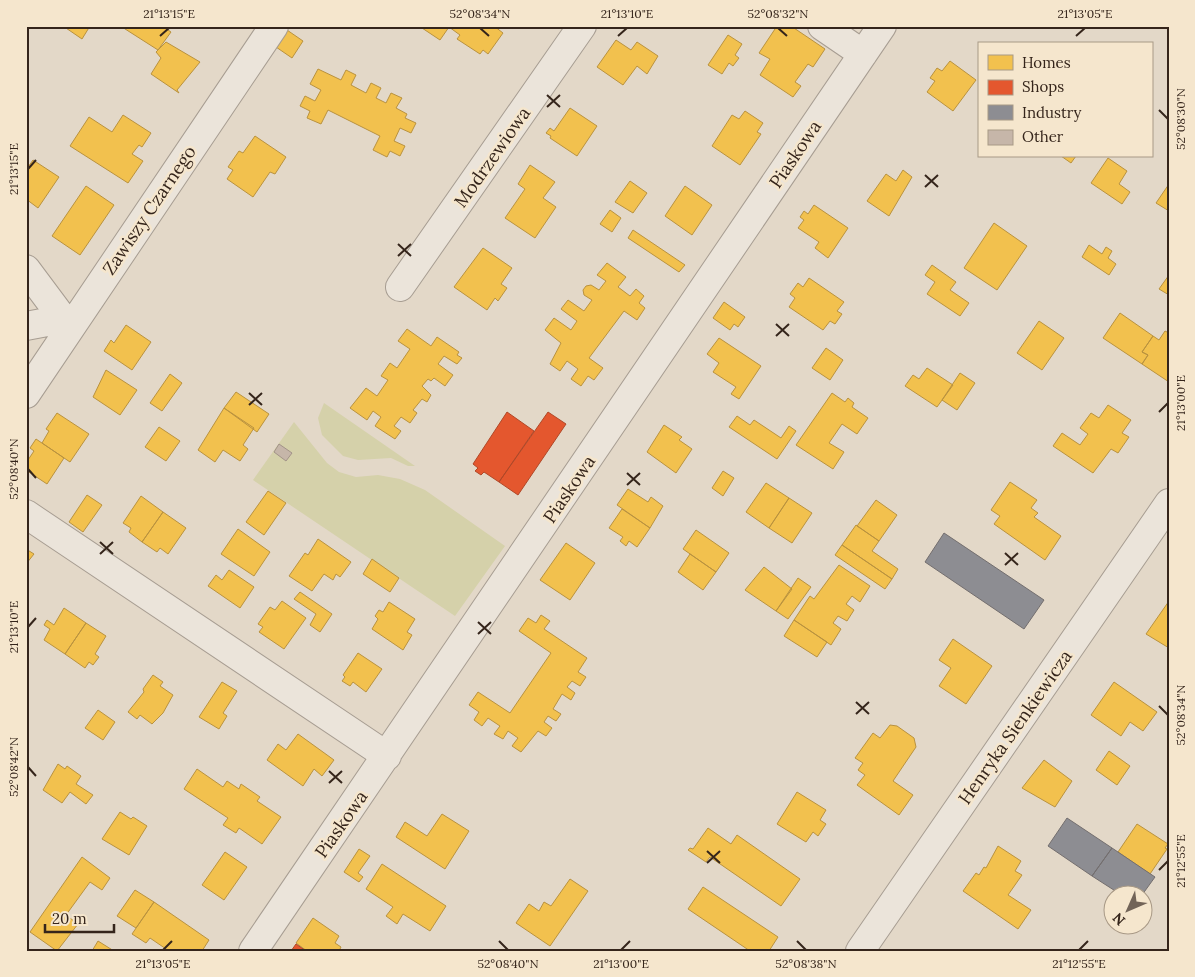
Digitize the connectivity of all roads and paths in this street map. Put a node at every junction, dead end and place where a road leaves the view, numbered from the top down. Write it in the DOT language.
graph roads {
  1 [pos="274,26"];
  2 [pos="582,26"];
  3 [pos="822,26"];
  4 [pos="882,26"];
  5 [pos="862,54"];
  6 [pos="26,269"];
  7 [pos="400,287"];
  8 [pos="66,324"];
  9 [pos="26,326"];
  10 [pos="26,394"];
  11 [pos="1169,503"];
  12 [pos="26,514"];
  13 [pos="387,756"];
  14 [pos="253,951"];
  15 [pos="860,951"];
  1 -- 8 [label="street, Zawiszy Czarnego"];
  2 -- 7 [label="street, Modrzewiowa"];
  3 -- 5 [label="street"];
  4 -- 5 [label="street, Piaskowa"];
  5 -- 13 [label="street, Piaskowa"];
  6 -- 8 [label="street"];
  8 -- 9 [label="street"];
  8 -- 10 [label="street, Zawiszy Czarnego"];
  11 -- 15 [label="street, Henryka Sienkiewicza"];
  12 -- 13 [label="street"];
  13 -- 14 [label="street, Piaskowa"];
}
